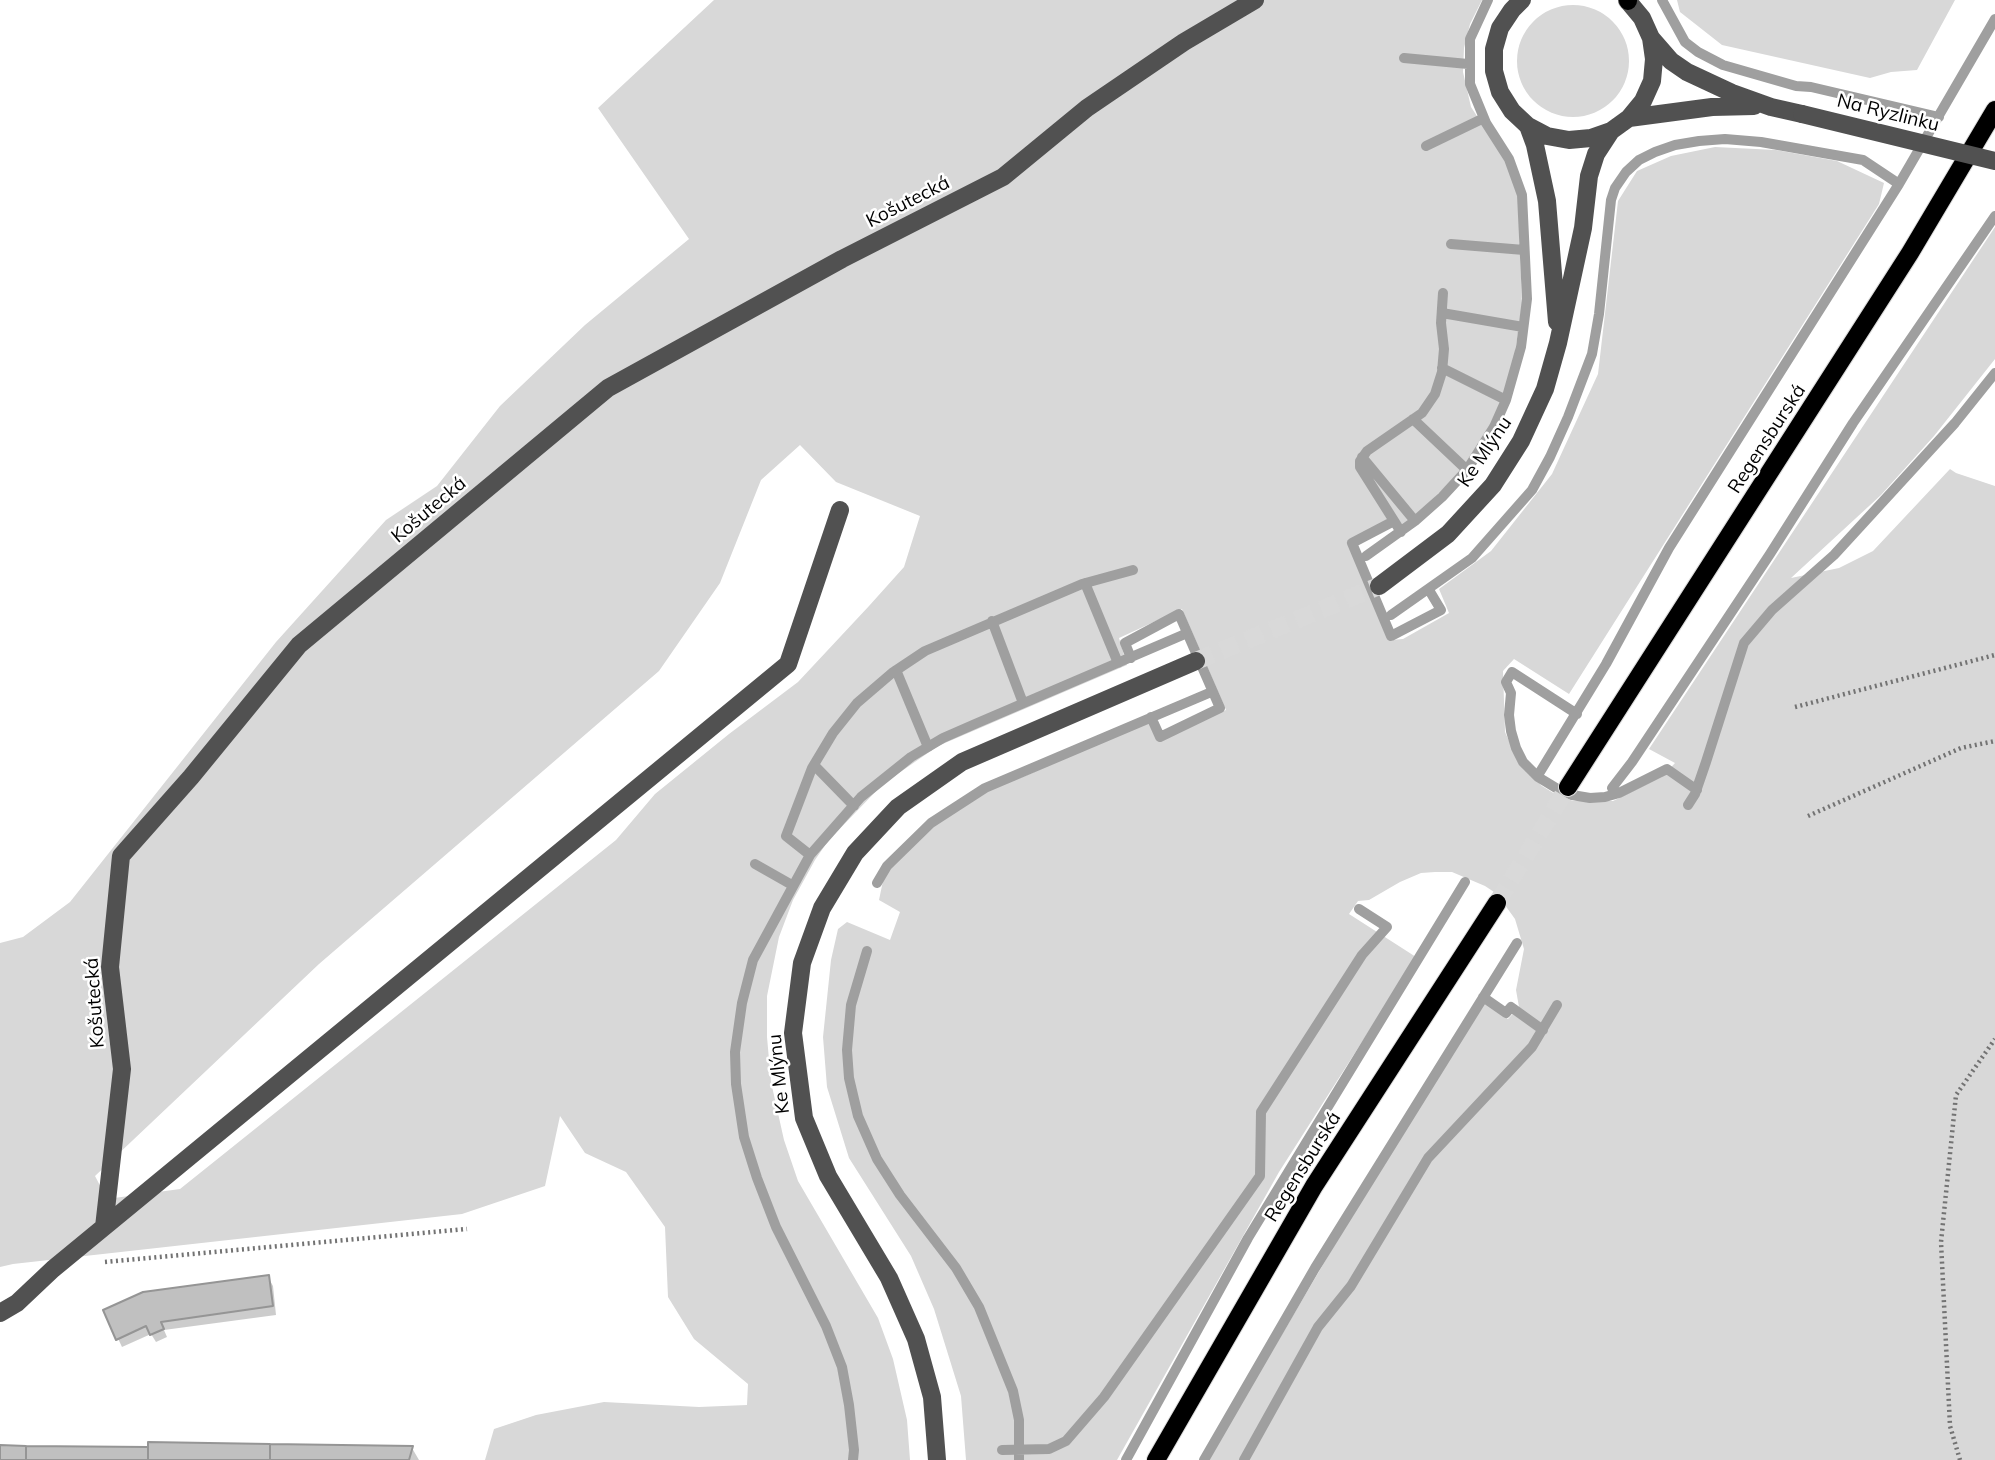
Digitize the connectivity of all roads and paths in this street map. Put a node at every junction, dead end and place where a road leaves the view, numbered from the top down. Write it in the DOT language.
graph roads {
  1 [pos="1255,0"];
  2 [pos="1522,0"];
  3 [pos="1628,0"];
  4 [pos="1651,38"];
  5 [pos="1771,107"];
  6 [pos="1995,110"];
  7 [pos="1629,118"];
  8 [pos="1528,126"];
  9 [pos="1611,131"];
  10 [pos="1995,161"];
  11 [pos="1558,343"];
  12 [pos="840,510"];
  13 [pos="1379,586"];
  14 [pos="1995,655"];
  15 [pos="1196,661"];
  16 [pos="1795,707"];
  17 [pos="1995,741"];
  18 [pos="1568,787"];
  19 [pos="1808,816"];
  20 [pos="1497,903"];
  21 [pos="1995,1039"];
  22 [pos="104,1227"];
  23 [pos="467,1229"];
  24 [pos="101,1262"];
  25 [pos="0,1313"];
  26 [pos="937,1460"];
  27 [pos="1156,1460"];
  28 [pos="1960,1460"];
  1 -- 22 [label="street, Košutecká"];
  2 -- 8 [label="street, Ke Mlýnu"];
  3 -- 4 [label="street, Ke Mlýnu"];
  4 -- 5 [label="street, Na Ryzlinku"];
  4 -- 7 [label="street, Ke Mlýnu"];
  5 -- 7 [label="street, Na Ryzlinku"];
  5 -- 10 [label="street, Na Ryzlinku, bridge"];
  6 -- 18 [label="main road, Regensburská"];
  7 -- 9 [label="street, Ke Mlýnu"];
  8 -- 9 [label="street, Ke Mlýnu"];
  8 -- 11 [label="street, Ke Mlýnu"];
  9 -- 11 [label="street, Ke Mlýnu"];
  11 -- 13 [label="street, Ke Mlýnu"];
  12 -- 22 [label="street"];
  14 -- 16 [label="path"];
  15 -- 26 [label="street, Ke Mlýnu"];
  17 -- 19 [label="path"];
  20 -- 27 [label="main road, Regensburská"];
  21 -- 28 [label="path"];
  22 -- 25 [label="street"];
  23 -- 24 [label="path"];
}
